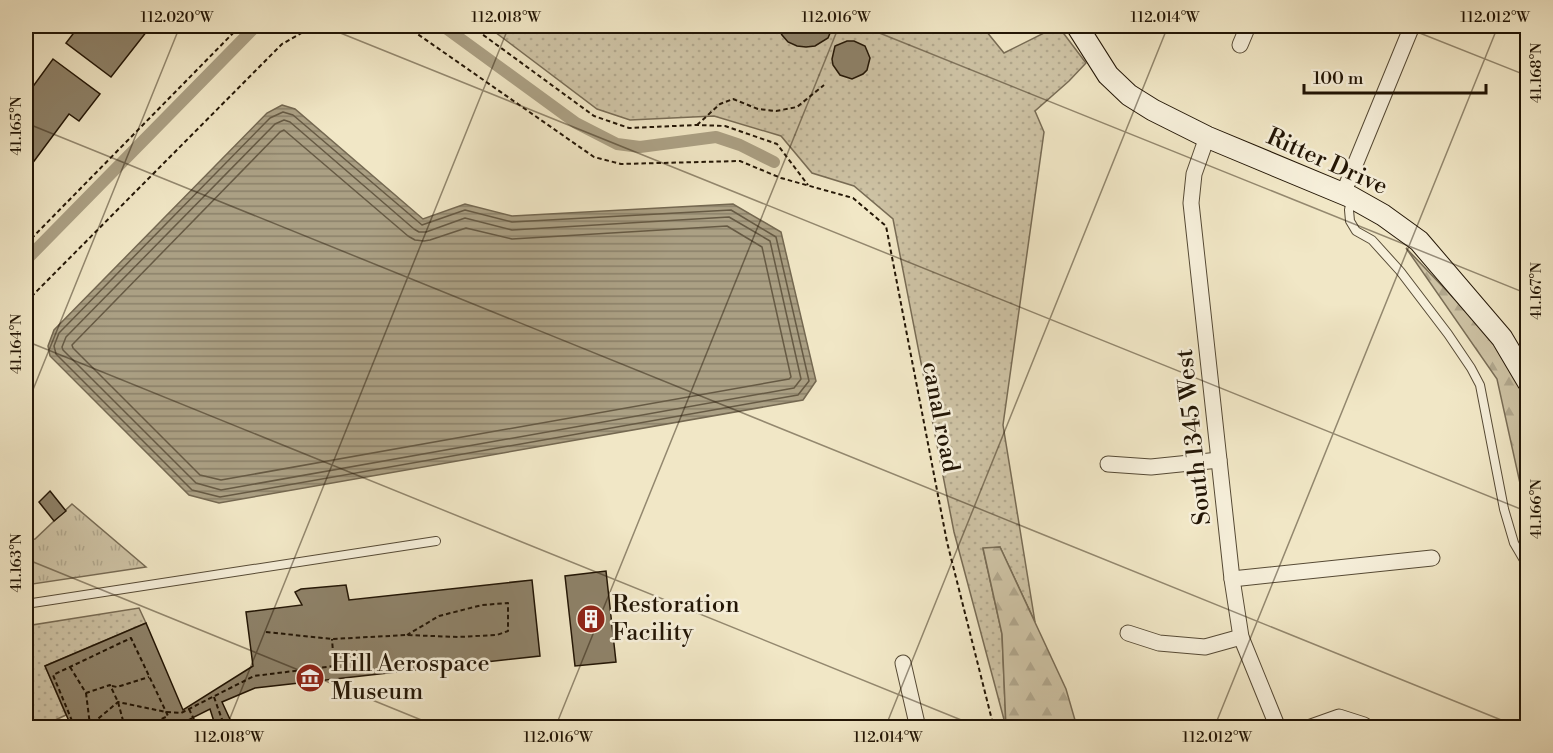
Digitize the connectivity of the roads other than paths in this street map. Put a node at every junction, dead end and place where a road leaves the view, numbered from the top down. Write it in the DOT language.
graph roads {
  1 [pos="1077,26"];
  2 [pos="1248,26"];
  3 [pos="1412,26"];
  4 [pos="1240,45"];
  5 [pos="1207,137"];
  6 [pos="1347,196"];
  7 [pos="1527,382"];
  8 [pos="1219,460"];
  9 [pos="1108,464"];
  10 [pos="436,541"];
  11 [pos="1432,558"];
  12 [pos="1527,567"];
  13 [pos="1232,579"];
  14 [pos="26,604"];
  15 [pos="1128,633"];
  16 [pos="1242,637"];
  17 [pos="903,663"];
  18 [pos="1364,724"];
  19 [pos="918,728"];
  20 [pos="1278,728"];
  21 [pos="1308,728"];
  1 -- 5 [label="street, Ritter Drive"];
  2 -- 4 [label="street"];
  3 -- 6 [label="street"];
  5 -- 6 [label="street, Ritter Drive"];
  5 -- 8 [label="street, South 1345 West"];
  6 -- 7 [label="street, Ritter Drive"];
  6 -- 12 [label="lane"];
  8 -- 9 [label="street"];
  8 -- 13 [label="street, South 1345 West"];
  10 -- 14 [label="lane"];
  11 -- 13 [label="street"];
  13 -- 16 [label="street, South 1345 West"];
  15 -- 16 [label="street"];
  16 -- 20 [label="street, South 1345 West"];
  17 -- 19 [label="street"];
  18 -- 21 [label="street"];
}
